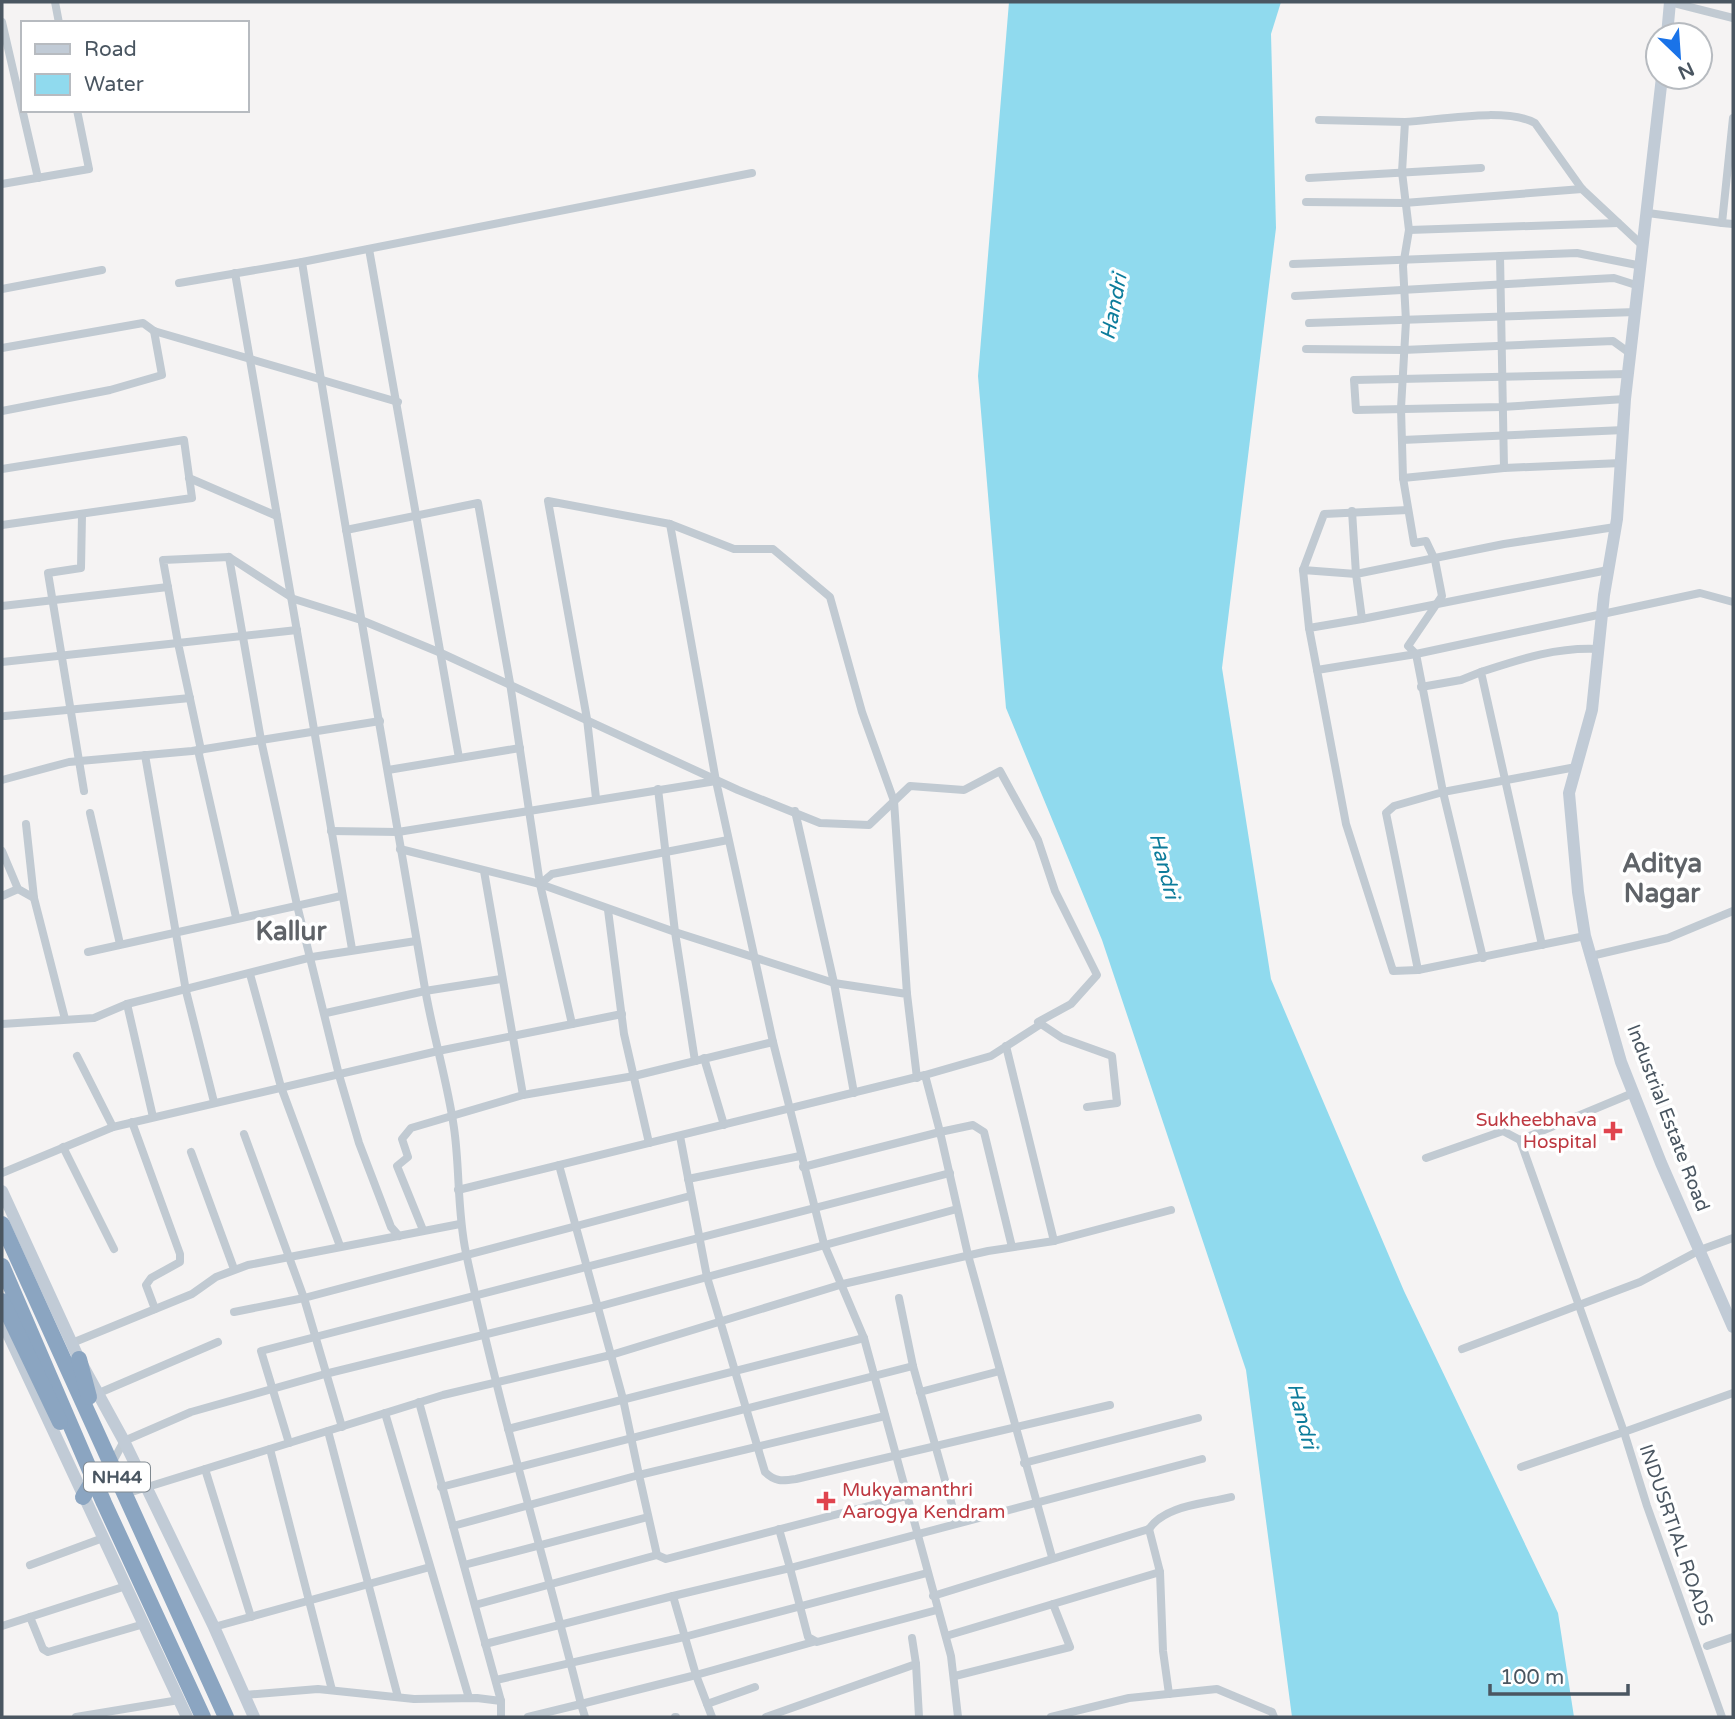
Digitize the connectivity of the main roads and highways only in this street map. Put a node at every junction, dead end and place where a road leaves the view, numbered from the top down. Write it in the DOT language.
graph roads {
  1 [pos="1670,2"];
  2 [pos="1668,21"];
  3 [pos="1661,91"];
  4 [pos="2,1191"];
  5 [pos="2,1224"];
  6 [pos="2,1266"];
  7 [pos="2,1301"];
  8 [pos="2,1321"];
  9 [pos="1733,1327"];
  10 [pos="79,1359"];
  11 [pos="100,1438"];
  12 [pos="81,1444"];
  13 [pos="94,1477"];
  14 [pos="83,1497"];
  15 [pos="187,1717"];
  16 [pos="203,1717"];
  17 [pos="226,1717"];
  18 [pos="254,1717"];
  1 -- 2 [label="main road"];
  3 -- 9 [label="main road, Industrial Estate Road"];
  4 -- 10 [label="main road"];
  5 -- 11 [label="highway, NH44"];
  6 -- 12 [label="highway, NH44"];
  7 -- 12 [label="highway"];
  8 -- 14 [label="main road"];
  10 -- 11 [label="highway"];
  10 -- 18 [label="main road"];
  11 -- 17 [label="highway, NH44"];
  12 -- 13 [label="highway, NH44"];
  13 -- 14 [label="highway"];
  13 -- 16 [label="highway, NH44"];
  14 -- 15 [label="main road"];
}
